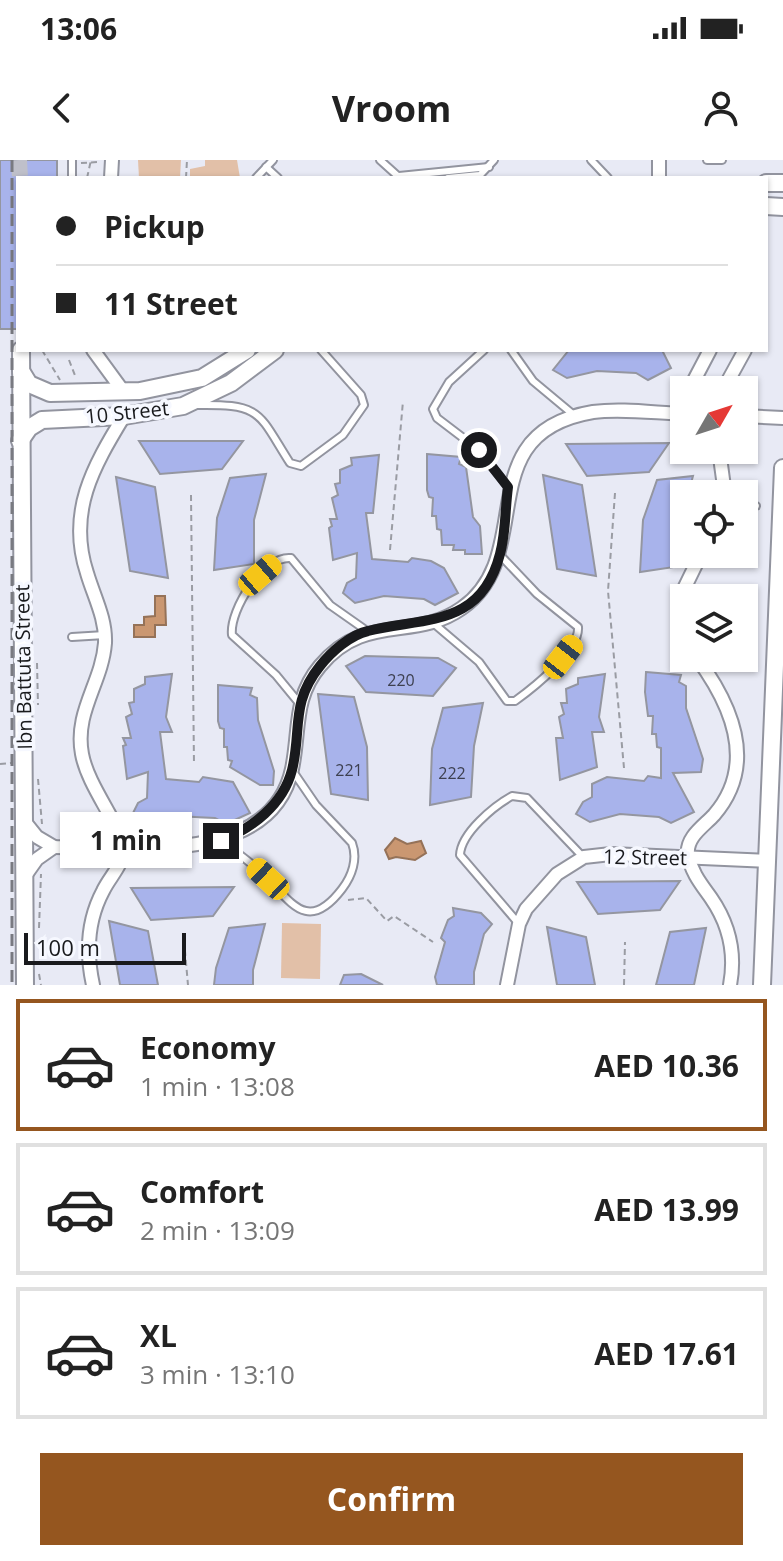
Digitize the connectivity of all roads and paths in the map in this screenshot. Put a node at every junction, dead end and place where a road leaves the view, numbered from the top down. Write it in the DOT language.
graph roads {
  1 [pos="91,160"];
  2 [pos="273,160"];
  3 [pos="380,160"];
  4 [pos="494,160"];
  5 [pos="591,160"];
  6 [pos="707,160"];
  7 [pos="722,160"];
  8 [pos="112,161"];
  9 [pos="72,162"];
  10 [pos="266,167"];
  11 [pos="489,167"];
  12 [pos="258,176"];
  13 [pos="276,176"];
  14 [pos="399,176"];
  15 [pos="409,176"];
  16 [pos="469,176"];
  17 [pos="606,176"];
  18 [pos="21,352"];
  19 [pos="43,352"];
  20 [pos="94,352"];
  21 [pos="244,352"];
  22 [pos="272,352"];
  23 [pos="323,352"];
  24 [pos="482,352"];
  25 [pos="512,352"];
  26 [pos="709,352"];
  27 [pos="744,352"];
  28 [pos="69,360"];
  29 [pos="21,371"];
  30 [pos="696,376"];
  31 [pos="731,376"];
  32 [pos="183,385"];
  33 [pos="116,391"];
  34 [pos="80,392"];
  35 [pos="403,401"];
  36 [pos="183,406"];
  37 [pos="670,414"];
  38 [pos="124,416"];
  39 [pos="575,416"];
  40 [pos="758,417"];
  41 [pos="783,418"];
  42 [pos="20,441"];
  43 [pos="783,468"];
  44 [pos="508,487"];
  45 [pos="615,493"];
  46 [pos="191,495"];
  47 [pos="390,550"];
  48 [pos="500,555"];
  49 [pos="432,622"];
  50 [pos="367,631"];
  51 [pos="105,634"];
  52 [pos="72,637"];
  53 [pos="37,652"];
  54 [pos="706,672"];
  55 [pos="299,703"];
  56 [pos="38,712"];
  57 [pos="194,765"];
  58 [pos="624,768"];
  59 [pos="292,770"];
  60 [pos="38,778"];
  61 [pos="34,824"];
  62 [pos="221,841"];
  63 [pos="54,847"];
  64 [pos="123,847"];
  65 [pos="584,857"];
  66 [pos="689,858"];
  67 [pos="767,861"];
  68 [pos="33,874"];
  69 [pos="348,900"];
  70 [pos="519,924"];
  71 [pos="39,937"];
  72 [pos="184,940"];
  73 [pos="433,942"];
  74 [pos="625,942"];
  75 [pos="39,962"];
  76 [pos="25,985"];
  77 [pos="41,985"];
  78 [pos="93,985"];
  79 [pos="188,985"];
  80 [pos="507,985"];
  81 [pos="624,985"];
  82 [pos="730,985"];
  83 [pos="762,985"];
  1 -- 8 [label="path"];
  1 -- 9 [label="path"];
  2 -- 10 [label="lane"];
  3 -- 14 [label="lane"];
  4 -- 11 [label="lane"];
  5 -- 17 [label="lane"];
  6 -- 7 [label="lane"];
  10 -- 12 [label="lane"];
  10 -- 13 [label="lane"];
  11 -- 15 [label="lane"];
  11 -- 16 [label="lane"];
  18 -- 29 [label="street, Ibn Battuta Street"];
  19 -- 34 [label="path"];
  20 -- 33 [label="street"];
  21 -- 32 [label="street, 10 Street"];
  22 -- 36 [label="street, 10 Street"];
  23 -- 36 [label="lane"];
  24 -- 44 [label="lane"];
  25 -- 39 [label="lane"];
  26 -- 30 [label="street"];
  27 -- 31 [label="street"];
  28 -- 34 [label="path"];
  29 -- 34 [label="street, 10 Street"];
  29 -- 42 [label="street, Ibn Battuta Street"];
  32 -- 33 [label="street, 10 Street"];
  32 -- 36 [label="street"];
  33 -- 34 [label="street, 10 Street"];
  35 -- 47 [label="path"];
  36 -- 38 [label="street, 10 Street"];
  37 -- 39 [label="street"];
  38 -- 42 [label="street, 10 Street"];
  38 -- 51 [label="street"];
  39 -- 44 [label="street"];
  40 -- 41 [label="street"];
  42 -- 61 [label="street, Ibn Battuta Street"];
  43 -- 67 [label="street"];
  44 -- 48 [label="street"];
  45 -- 58 [label="path"];
  46 -- 57 [label="path"];
  48 -- 49 [label="street"];
  48 -- 49 [label="lane"];
  49 -- 50 [label="street"];
  50 -- 55 [label="street"];
  50 -- 55 [label="lane"];
  51 -- 52 [label="lane"];
  51 -- 64 [label="street"];
  53 -- 56 [label="path"];
  54 -- 66 [label="street"];
  55 -- 59 [label="street"];
  59 -- 62 [label="street"];
  59 -- 62 [label="lane"];
  60 -- 61 [label="path"];
  61 -- 63 [label="street"];
  61 -- 68 [label="street, Ibn Battuta Street"];
  62 -- 64 [label="street"];
  63 -- 64 [label="street"];
  63 -- 68 [label="street"];
  64 -- 78 [label="street"];
  65 -- 66 [label="street, 12 Street"];
  65 -- 70 [label="street, 12 Street"];
  65 -- 70 [label="lane"];
  66 -- 67 [label="street, 12 Street"];
  66 -- 82 [label="street"];
  67 -- 83 [label="street"];
  68 -- 71 [label="path"];
  68 -- 76 [label="street, Ibn Battuta Street"];
  69 -- 73 [label="path"];
  70 -- 80 [label="street, 12 Street"];
  72 -- 79 [label="path"];
  74 -- 81 [label="path"];
  75 -- 77 [label="path"];
}
